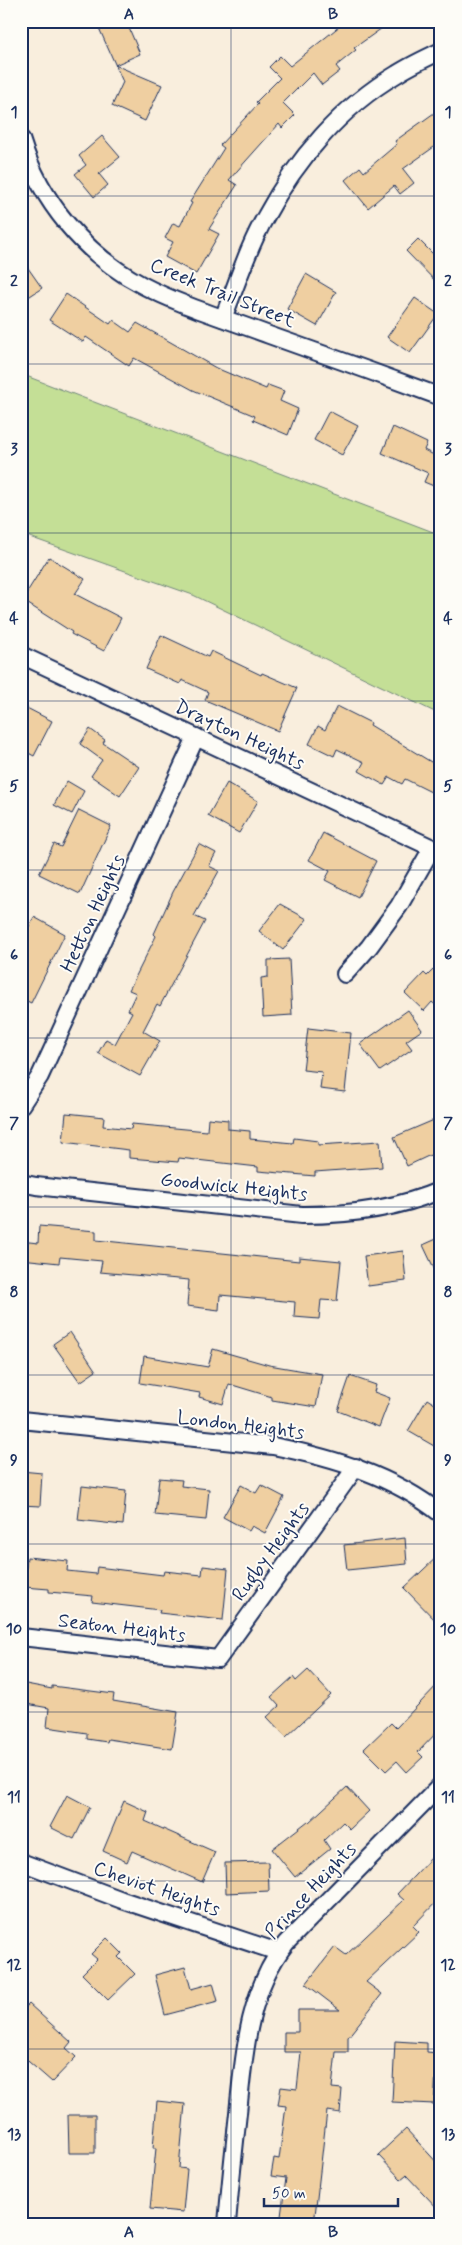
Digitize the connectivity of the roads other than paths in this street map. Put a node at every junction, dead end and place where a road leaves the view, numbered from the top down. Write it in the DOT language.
graph roads {
  1 [pos="441,51"];
  2 [pos="21,139"];
  3 [pos="223,318"];
  4 [pos="441,397"];
  5 [pos="21,655"];
  6 [pos="196,737"];
  7 [pos="436,850"];
  8 [pos="345,974"];
  9 [pos="21,1105"];
  10 [pos="21,1183"];
  11 [pos="441,1190"];
  12 [pos="21,1420"];
  13 [pos="356,1467"];
  14 [pos="441,1514"];
  15 [pos="21,1637"];
  16 [pos="218,1659"];
  17 [pos="441,1785"];
  18 [pos="21,1862"];
  19 [pos="278,1952"];
  20 [pos="227,2224"];
  1 -- 3 [label="street"];
  2 -- 3 [label="street, Creek Trail Street"];
  3 -- 4 [label="street, Creek Trail Street"];
  5 -- 6 [label="street, Drayton Heights"];
  6 -- 7 [label="street, Drayton Heights"];
  6 -- 9 [label="street, Hetton Heights"];
  7 -- 8 [label="street"];
  10 -- 11 [label="street, Goodwick Heights"];
  12 -- 13 [label="street, London Heights"];
  13 -- 14 [label="street, London Heights"];
  13 -- 16 [label="street, Rugby Heights"];
  15 -- 16 [label="street, Seaton Heights"];
  17 -- 19 [label="street, Prince Heights"];
  18 -- 19 [label="street, Cheviot Heights"];
  19 -- 20 [label="street, Prince Heights"];
}
